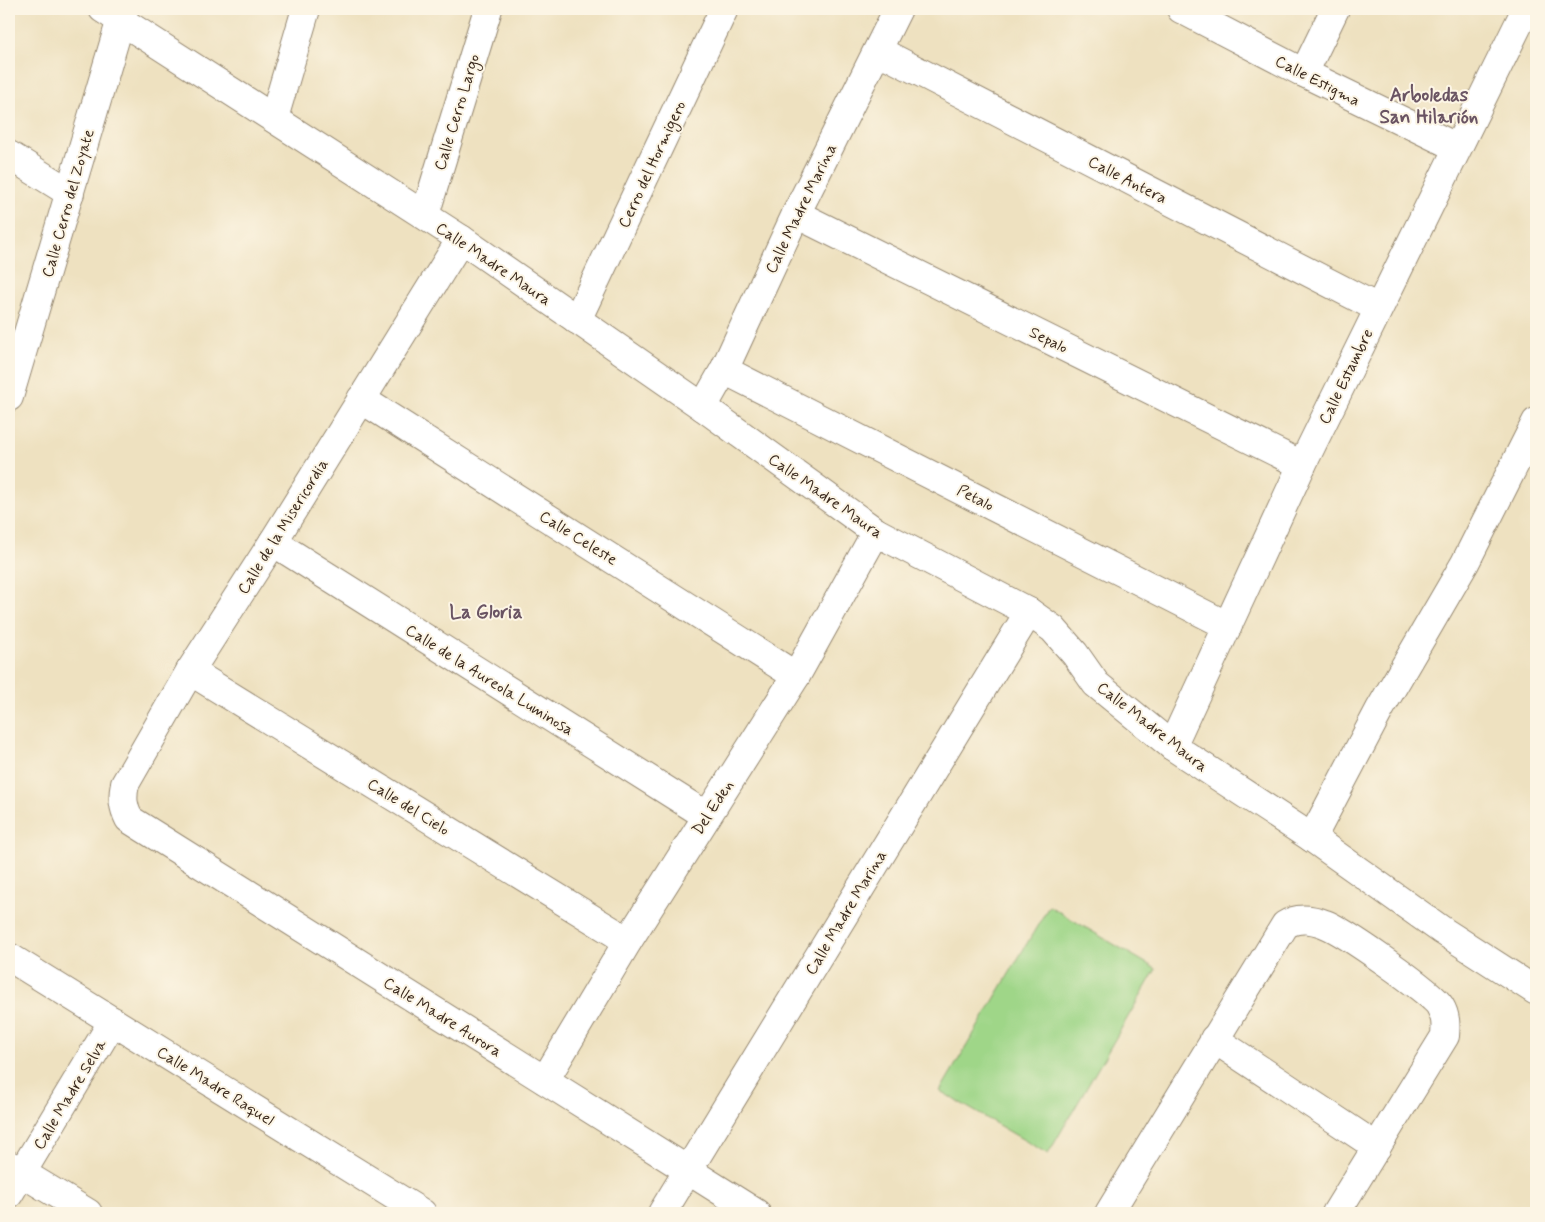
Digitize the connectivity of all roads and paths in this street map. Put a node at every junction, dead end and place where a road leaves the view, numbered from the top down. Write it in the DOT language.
graph roads {
  1 [pos="306,9"];
  2 [pos="488,9"];
  3 [pos="724,9"];
  4 [pos="898,9"];
  5 [pos="1182,9"];
  6 [pos="1335,9"];
  7 [pos="1526,9"];
  8 [pos="116,12"];
  9 [pos="879,51"];
  10 [pos="1304,74"];
  11 [pos="274,118"];
  12 [pos="1456,147"];
  13 [pos="9,155"];
  14 [pos="70,193"];
  15 [pos="796,214"];
  16 [pos="425,216"];
  17 [pos="461,239"];
  18 [pos="1378,308"];
  19 [pos="578,320"];
  20 [pos="15,355"];
  21 [pos="724,370"];
  22 [pos="9,397"];
  23 [pos="361,399"];
  24 [pos="703,407"];
  25 [pos="1536,422"];
  26 [pos="1302,465"];
  27 [pos="876,532"];
  28 [pos="273,542"];
  29 [pos="1029,612"];
  30 [pos="1228,626"];
  31 [pos="190,671"];
  32 [pos="796,676"];
  33 [pos="1172,746"];
  34 [pos="706,816"];
  35 [pos="129,819"];
  36 [pos="1312,838"];
  37 [pos="628,941"];
  38 [pos="9,957"];
  39 [pos="1536,990"];
  40 [pos="113,1021"];
  41 [pos="1214,1039"];
  42 [pos="545,1080"];
  43 [pos="1377,1147"];
  44 [pos="687,1171"];
  45 [pos="13,1177"];
  46 [pos="88,1213"];
  47 [pos="422,1213"];
  48 [pos="662,1213"];
  49 [pos="756,1213"];
  50 [pos="1109,1213"];
  51 [pos="1336,1213"];
  1 -- 11 [label="street"];
  2 -- 16 [label="street, Calle Cerro Largo"];
  3 -- 19 [label="street, Cerro del Hormigero"];
  4 -- 9 [label="street, Calle Madre Marina"];
  5 -- 10 [label="street, Calle Estigma"];
  6 -- 10 [label="street"];
  7 -- 12 [label="street, Calle Estambre"];
  8 -- 11 [label="street, Calle Madre Maura"];
  8 -- 14 [label="street, Calle Cerro del Zoyate"];
  9 -- 15 [label="street, Calle Madre Marina"];
  9 -- 18 [label="street, Calle Antera"];
  10 -- 12 [label="street, Calle Estigma"];
  11 -- 16 [label="street, Calle Madre Maura"];
  12 -- 18 [label="street, Calle Estambre"];
  13 -- 14 [label="street"];
  14 -- 20 [label="street, Calle Cerro del Zoyate"];
  15 -- 21 [label="street, Calle Madre Marina"];
  15 -- 26 [label="street, Sepalo"];
  16 -- 17 [label="street, Calle Madre Maura"];
  17 -- 19 [label="street, Calle Madre Maura"];
  17 -- 23 [label="street, Calle de la Misericordia"];
  18 -- 26 [label="street, Calle Estambre"];
  19 -- 24 [label="street, Calle Madre Maura"];
  20 -- 22 [label="street, Calle Cerro del Zoyate"];
  21 -- 24 [label="street, Calle Madre Marina"];
  21 -- 30 [label="street, Petalo"];
  23 -- 28 [label="street, Calle de la Misericordia"];
  23 -- 32 [label="street, Calle Celeste"];
  24 -- 27 [label="street, Calle Madre Maura"];
  25 -- 36 [label="street"];
  26 -- 30 [label="street, Calle Estambre"];
  27 -- 29 [label="street, Calle Madre Maura"];
  27 -- 32 [label="street, Del Eden"];
  28 -- 31 [label="street, Calle de la Misericordia"];
  28 -- 34 [label="street, Calle de la Aureola Luminosa"];
  29 -- 33 [label="street, Calle Madre Maura"];
  29 -- 44 [label="street, Calle Madre Marina"];
  30 -- 33 [label="street, Calle Estambre"];
  31 -- 35 [label="street, Calle de la Misericordia"];
  31 -- 37 [label="street, Calle del Cielo"];
  32 -- 34 [label="street, Del Eden"];
  33 -- 36 [label="street, Calle Madre Maura"];
  34 -- 37 [label="street, Del Eden"];
  35 -- 42 [label="street, Calle Madre Aurora"];
  36 -- 39 [label="street, Calle Madre Maura"];
  37 -- 42 [label="street, Del Eden"];
  38 -- 40 [label="street, Calle Madre Raquel"];
  40 -- 45 [label="street, Calle Madre Selva"];
  40 -- 47 [label="street, Calle Madre Raquel"];
  41 -- 43 [label="street"];
  41 -- 43 [label="street"];
  41 -- 50 [label="street"];
  42 -- 44 [label="street, Calle Madre Aurora"];
  43 -- 51 [label="street"];
  44 -- 48 [label="street, Calle Madre Marina"];
  44 -- 49 [label="street, Calle Madre Aurora"];
  45 -- 46 [label="street"];
}
